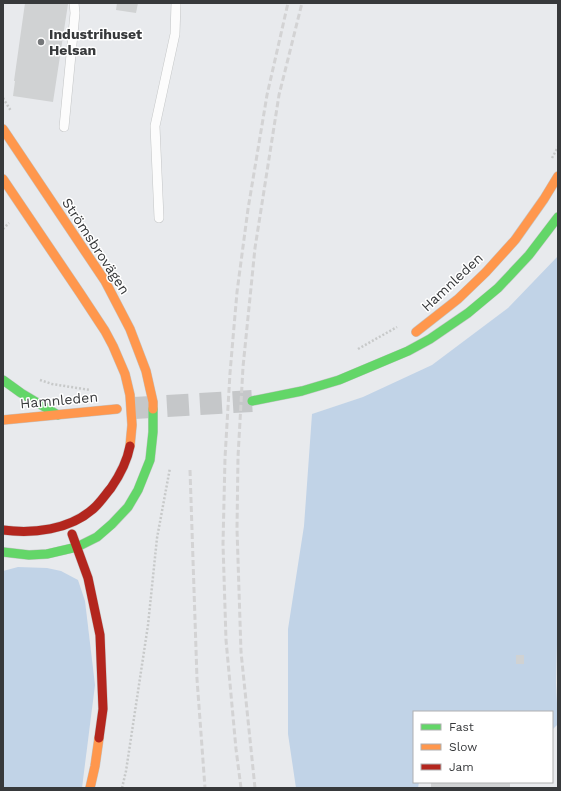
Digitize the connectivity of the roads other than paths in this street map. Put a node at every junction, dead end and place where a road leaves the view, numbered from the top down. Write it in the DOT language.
graph roads {
  1 [pos="74,3"];
  2 [pos="176,3"];
  3 [pos="64,127"];
  4 [pos="3,129"];
  5 [pos="558,176"];
  6 [pos="3,179"];
  7 [pos="558,216"];
  8 [pos="159,218"];
  9 [pos="407,338"];
  10 [pos="389,350"];
  11 [pos="3,380"];
  12 [pos="339,380"];
  13 [pos="252,401"];
  14 [pos="117,409"];
  15 [pos="58,415"];
  16 [pos="3,420"];
  17 [pos="68,524"];
  18 [pos="3,530"];
  19 [pos="77,547"];
  20 [pos="3,552"];
  21 [pos="90,788"];
  1 -- 3 [label="lane"];
  2 -- 8 [label="lane"];
  4 -- 19 [label="main road, Strömsbrovägen"];
  5 -- 9 [label="main road, Hamnleden"];
  6 -- 17 [label="main road"];
  7 -- 12 [label="main road, Hamnleden"];
  10 -- 12 [label="main road, Hamnleden"];
  11 -- 15 [label="main road"];
  12 -- 13 [label="main road, Hamnleden"];
  14 -- 15 [label="main road, Hamnleden"];
  15 -- 16 [label="main road, Hamnleden"];
  17 -- 18 [label="main road"];
  17 -- 19 [label="main road"];
  19 -- 20 [label="main road, Strömsbrovägen"];
  19 -- 21 [label="main road"];
}
